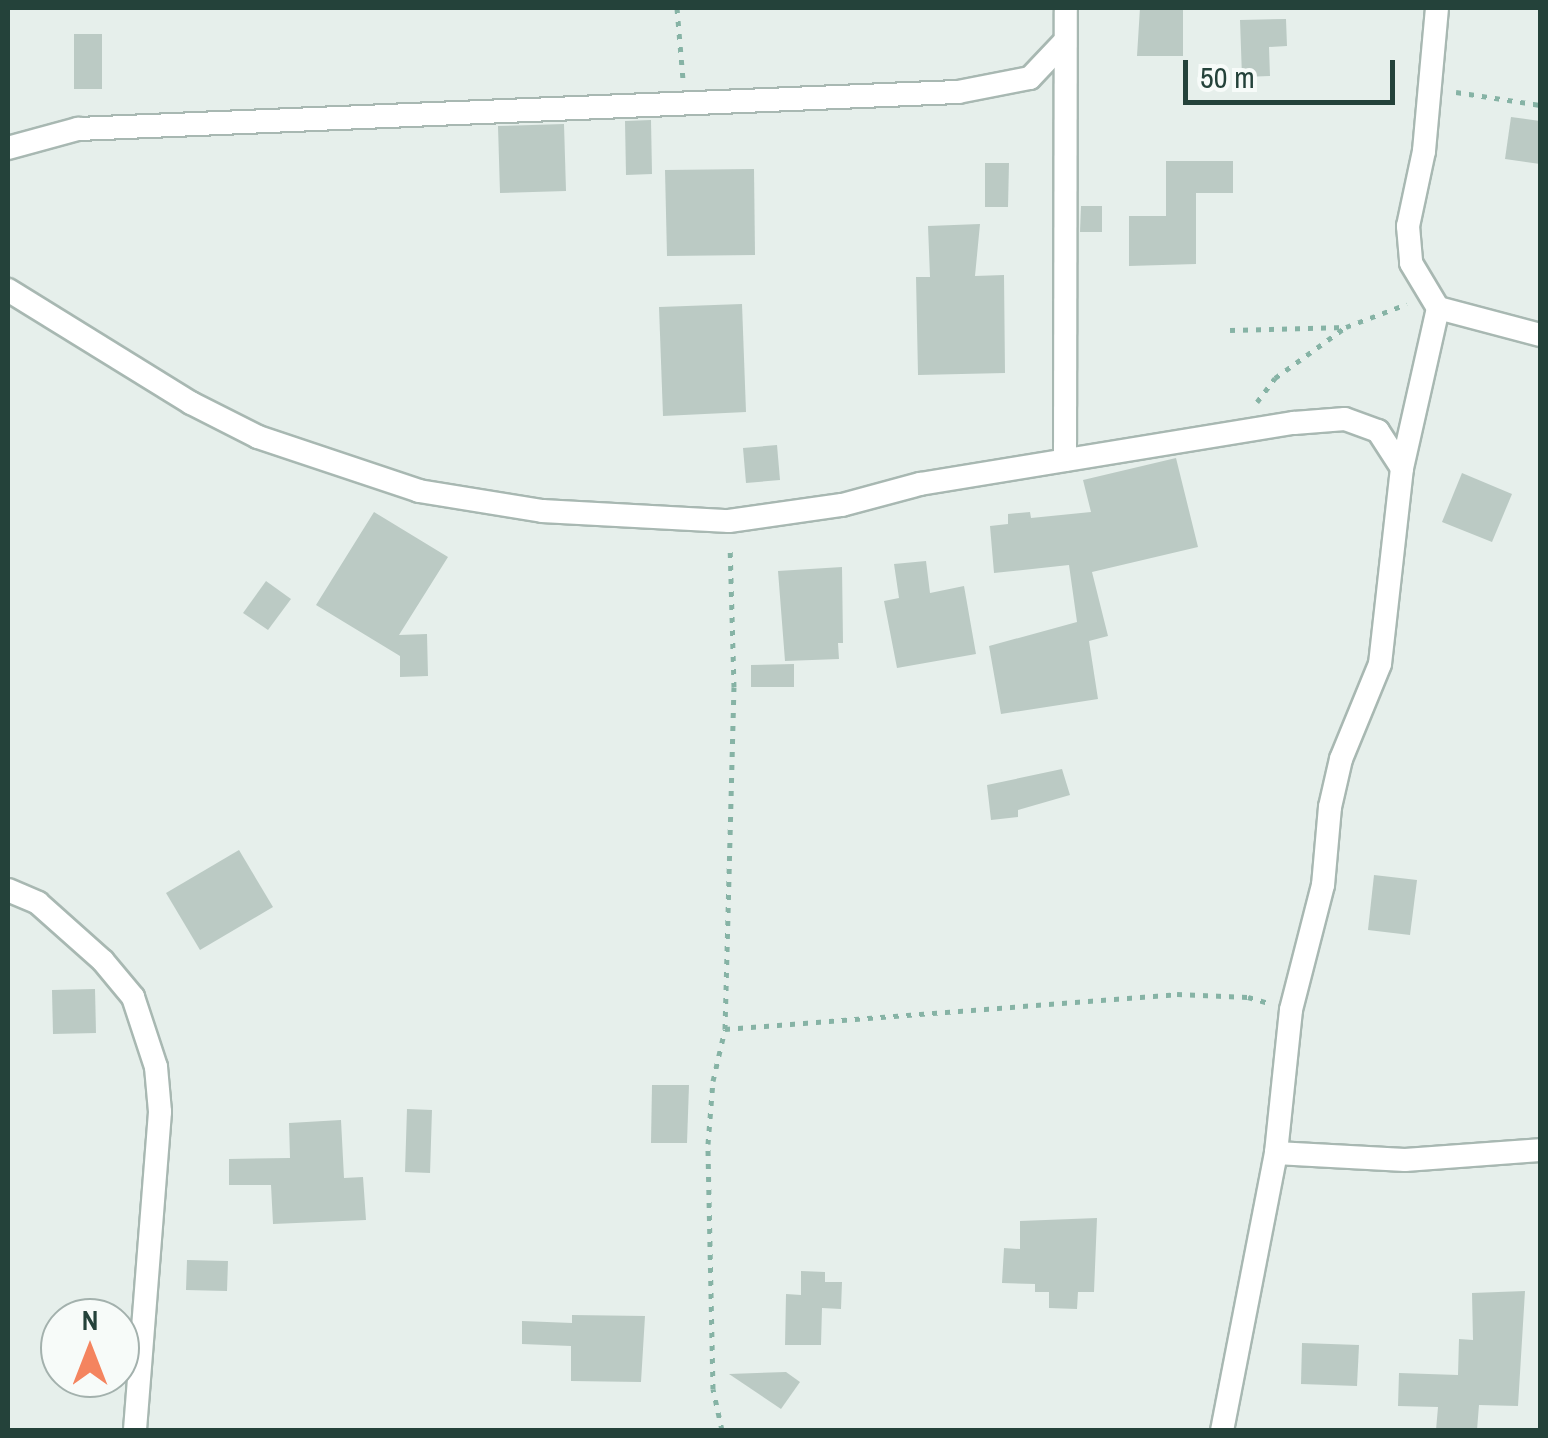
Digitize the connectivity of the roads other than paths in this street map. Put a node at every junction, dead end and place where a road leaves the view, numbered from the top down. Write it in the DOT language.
graph roads {
  1 [pos="1066,8"];
  2 [pos="1437,8"];
  3 [pos="1065,41"];
  4 [pos="8,148"];
  5 [pos="8,290"];
  6 [pos="1433,301"];
  7 [pos="1540,334"];
  8 [pos="1065,460"];
  9 [pos="1402,468"];
  10 [pos="8,890"];
  11 [pos="1540,1150"];
  12 [pos="1276,1153"];
  13 [pos="135,1430"];
  14 [pos="1222,1430"];
  1 -- 3 [label="street"];
  2 -- 6 [label="street"];
  3 -- 4 [label="street"];
  3 -- 8 [label="street"];
  5 -- 8 [label="street"];
  6 -- 7 [label="street"];
  6 -- 9 [label="street"];
  8 -- 9 [label="street"];
  9 -- 12 [label="street"];
  10 -- 13 [label="street"];
  11 -- 12 [label="street"];
  12 -- 14 [label="street"];
}
